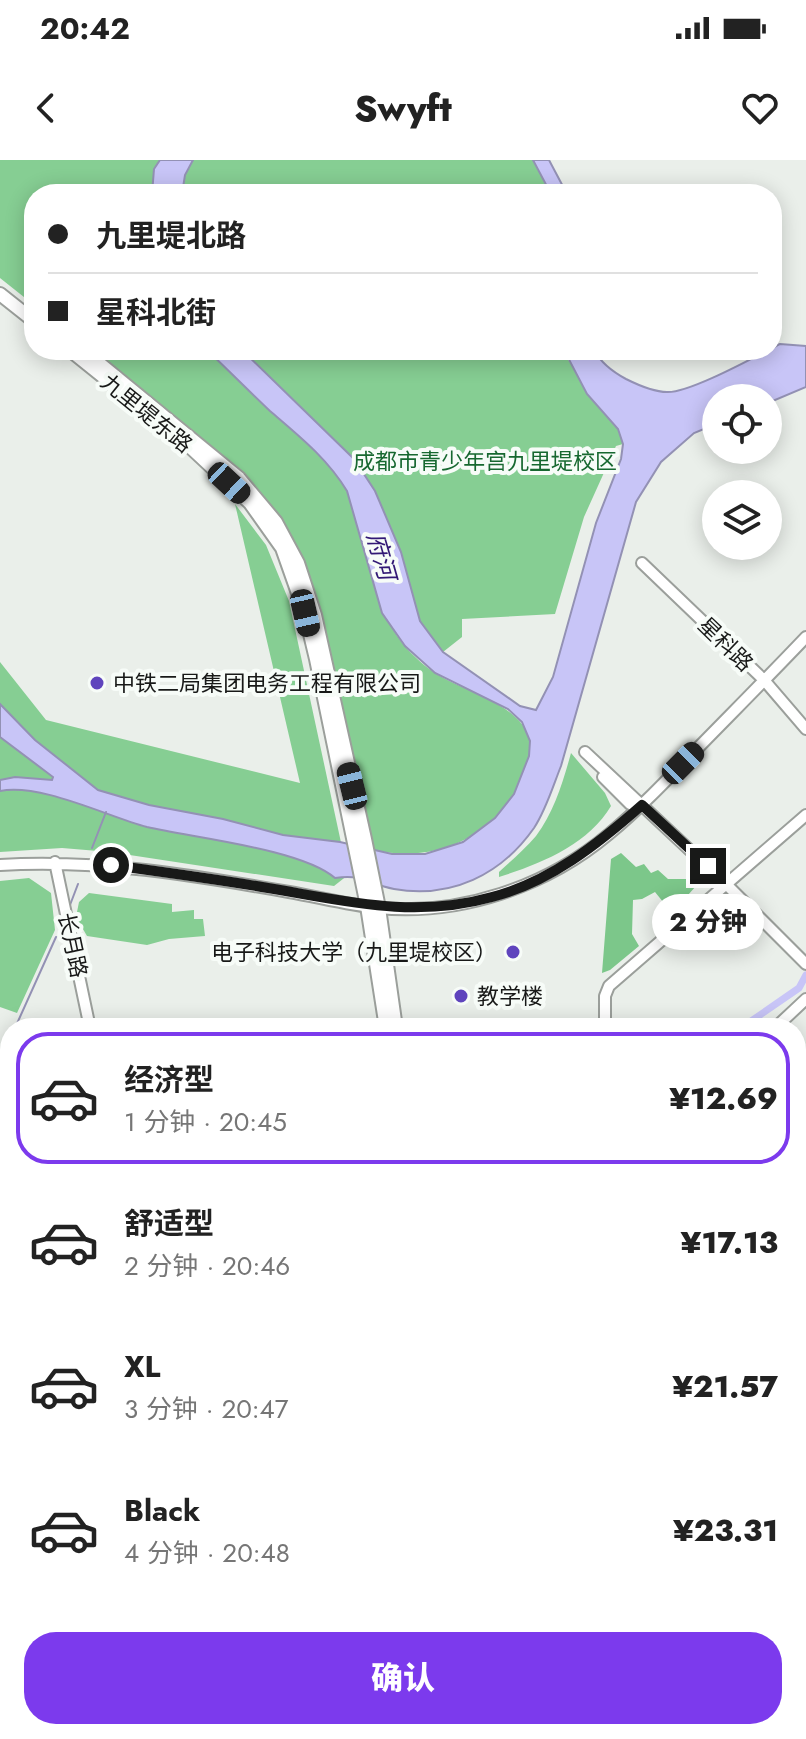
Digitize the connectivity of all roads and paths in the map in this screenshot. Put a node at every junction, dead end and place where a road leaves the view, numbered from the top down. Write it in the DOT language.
graph roads {
  1 [pos="0,283"];
  2 [pos="0,294"];
  3 [pos="24,302"];
  4 [pos="24,313"];
  5 [pos="82,360"];
  6 [pos="95,360"];
  7 [pos="642,563"];
  8 [pos="806,637"];
  9 [pos="764,680"];
  10 [pos="806,729"];
  11 [pos="642,805"];
  12 [pos="806,815"];
  13 [pos="55,862"];
  14 [pos="0,865"];
  15 [pos="727,885"];
  16 [pos="373,907"];
  17 [pos="806,964"];
  18 [pos="806,999"];
  19 [pos="88,1018"];
  20 [pos="385,1018"];
  21 [pos="394,1018"];
  22 [pos="605,1018"];
  23 [pos="786,1018"];
  1 -- 3 [label="main road"];
  2 -- 4 [label="main road"];
  5 -- 16 [label="main road, 九里堤东路"];
  6 -- 16 [label="main road"];
  7 -- 9 [label="street, 星科路"];
  8 -- 9 [label="street"];
  9 -- 10 [label="street, 星科路"];
  9 -- 11 [label="street"];
  11 -- 11 [label="street"];
  11 -- 15 [label="street"];
  11 -- 16 [label="street"];
  12 -- 15 [label="street"];
  13 -- 14 [label="street"];
  13 -- 16 [label="street"];
  13 -- 19 [label="street, 长月路"];
  15 -- 17 [label="street"];
  15 -- 22 [label="street"];
  16 -- 20 [label="main road"];
  16 -- 21 [label="main road"];
  18 -- 23 [label="street"];
}
